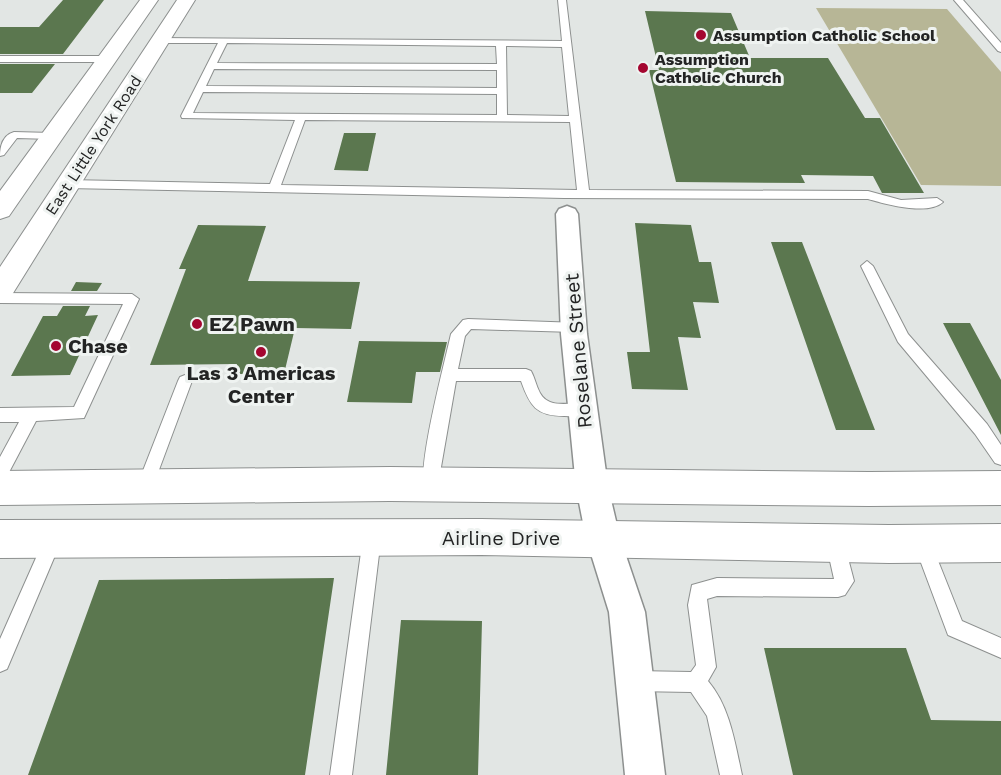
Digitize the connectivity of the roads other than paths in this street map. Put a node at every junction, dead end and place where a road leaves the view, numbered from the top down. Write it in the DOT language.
graph roads {
  1 [pos="149,0"];
  2 [pos="186,0"];
  3 [pos="562,0"];
  4 [pos="958,0"];
  5 [pos="121,39"];
  6 [pos="160,40"];
  7 [pos="224,40"];
  8 [pos="501,43"];
  9 [pos="567,44"];
  10 [pos="1001,49"];
  11 [pos="0,59"];
  12 [pos="106,59"];
  13 [pos="212,66"];
  14 [pos="501,68"];
  15 [pos="200,89"];
  16 [pos="501,91"];
  17 [pos="301,117"];
  18 [pos="502,118"];
  19 [pos="575,119"];
  20 [pos="52,136"];
  21 [pos="1,151"];
  22 [pos="19,182"];
  23 [pos="68,183"];
  24 [pos="273,188"];
  25 [pos="571,200"];
  26 [pos="937,202"];
  27 [pos="0,210"];
  28 [pos="867,266"];
  29 [pos="0,290"];
  30 [pos="0,298"];
  31 [pos="574,327"];
  32 [pos="450,375"];
  33 [pos="185,381"];
  34 [pos="583,410"];
  35 [pos="0,415"];
  36 [pos="31,415"];
  37 [pos="1001,458"];
  38 [pos="0,473"];
  39 [pos="431,485"];
  40 [pos="145,486"];
  41 [pos="592,487"];
  42 [pos="0,488"];
  43 [pos="1001,488"];
  44 [pos="372,538"];
  45 [pos="603,538"];
  46 [pos="0,539"];
  47 [pos="52,539"];
  48 [pos="836,543"];
  49 [pos="1001,543"];
  50 [pos="923,544"];
  51 [pos="1001,648"];
  52 [pos="0,662"];
  53 [pos="634,681"];
  54 [pos="696,682"];
  55 [pos="342,775"];
  56 [pos="645,775"];
  57 [pos="731,775"];
  1 -- 5 [label="main road, East Little York Road"];
  2 -- 6 [label="main road, East Little York Road"];
  3 -- 9 [label="lane"];
  4 -- 10 [label="lane"];
  5 -- 6 [label="main road"];
  5 -- 12 [label="main road, East Little York Road"];
  6 -- 7 [label="lane"];
  6 -- 23 [label="main road, East Little York Road"];
  7 -- 8 [label="lane"];
  7 -- 13 [label="lane"];
  8 -- 9 [label="lane"];
  8 -- 14 [label="lane"];
  9 -- 19 [label="lane"];
  11 -- 12 [label="lane"];
  12 -- 20 [label="main road, East Little York Road"];
  13 -- 14 [label="lane"];
  13 -- 15 [label="lane"];
  14 -- 16 [label="lane"];
  15 -- 16 [label="lane"];
  15 -- 17 [label="lane"];
  16 -- 18 [label="lane"];
  17 -- 18 [label="lane"];
  17 -- 24 [label="lane"];
  18 -- 19 [label="lane"];
  19 -- 25 [label="lane"];
  20 -- 21 [label="lane"];
  20 -- 22 [label="main road, East Little York Road"];
  22 -- 23 [label="main road"];
  22 -- 27 [label="main road, East Little York Road"];
  23 -- 24 [label="lane"];
  23 -- 29 [label="main road, East Little York Road"];
  24 -- 25 [label="lane"];
  25 -- 26 [label="lane"];
  25 -- 31 [label="street, Roselane Street"];
  28 -- 37 [label="lane"];
  30 -- 36 [label="lane"];
  31 -- 32 [label="lane"];
  31 -- 34 [label="street, Roselane Street"];
  32 -- 34 [label="lane"];
  32 -- 39 [label="lane"];
  33 -- 40 [label="lane"];
  34 -- 41 [label="street, Roselane Street"];
  35 -- 36 [label="lane"];
  36 -- 38 [label="lane"];
  39 -- 40 [label="main road"];
  39 -- 41 [label="main road"];
  40 -- 42 [label="main road"];
  41 -- 43 [label="main road"];
  41 -- 45 [label="street, Roselane Street"];
  44 -- 45 [label="main road, Airline Drive"];
  44 -- 47 [label="main road, Airline Drive"];
  44 -- 55 [label="lane"];
  45 -- 48 [label="main road, Airline Drive"];
  45 -- 53 [label="street, Roselane Street"];
  46 -- 47 [label="main road, Airline Drive"];
  47 -- 52 [label="lane"];
  48 -- 50 [label="main road, Airline Drive"];
  48 -- 54 [label="lane"];
  49 -- 50 [label="main road, Airline Drive"];
  50 -- 51 [label="lane"];
  53 -- 54 [label="lane"];
  53 -- 56 [label="street, Roselane Street"];
  54 -- 57 [label="lane"];
}
